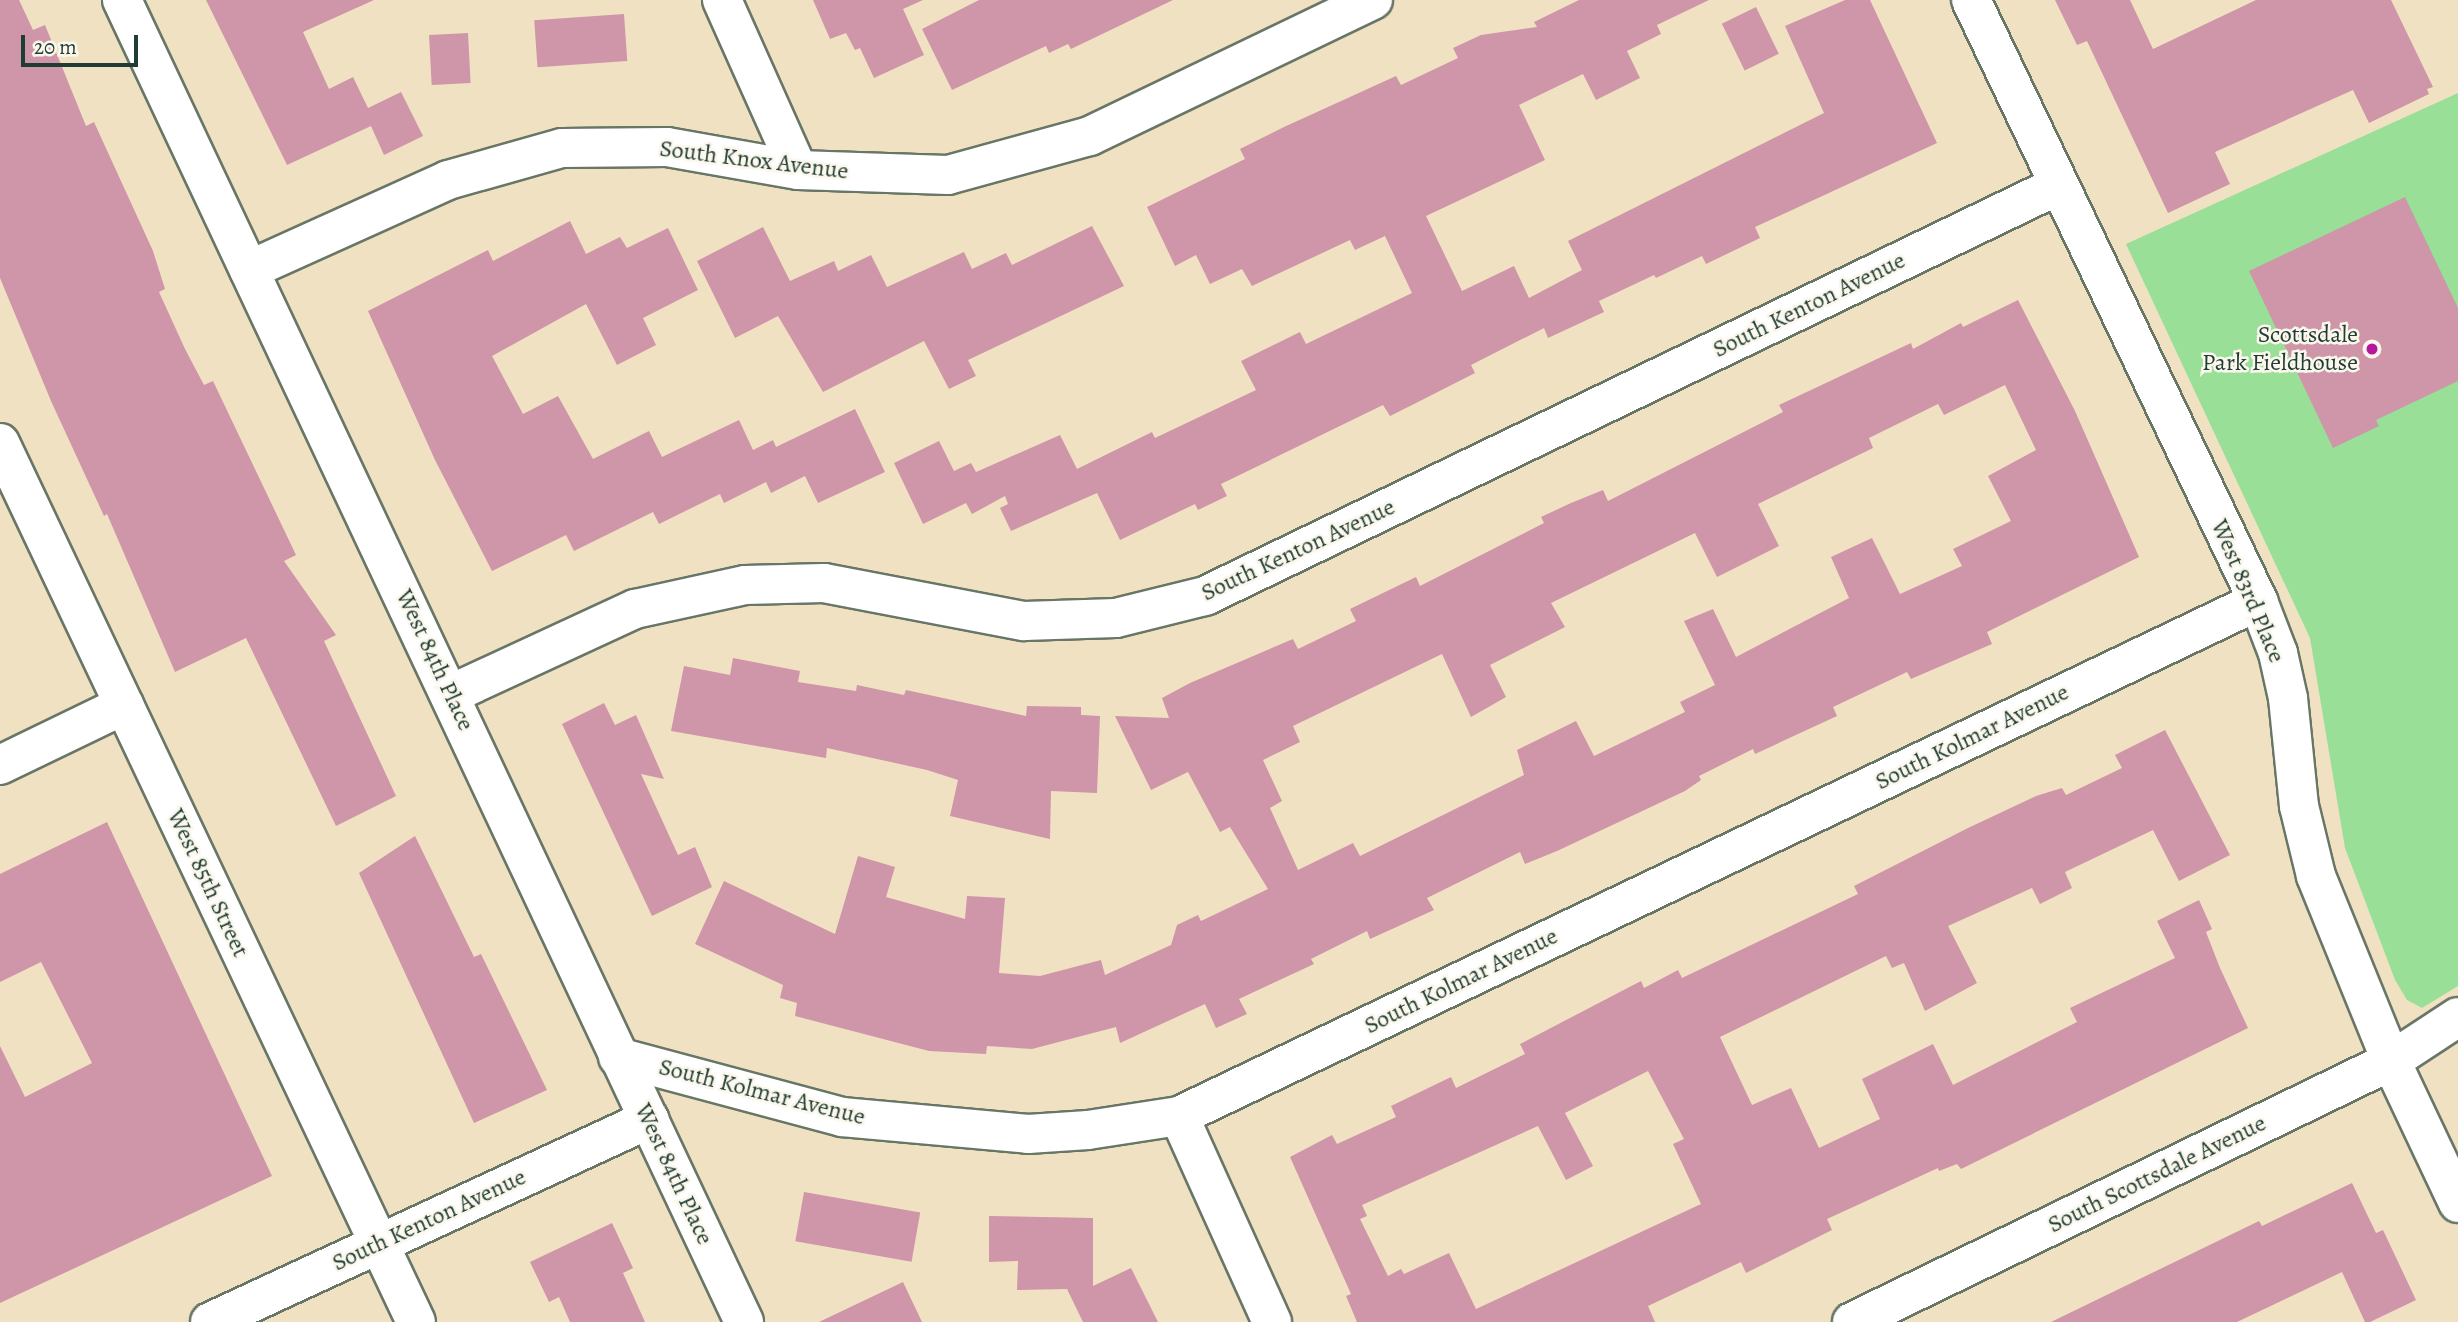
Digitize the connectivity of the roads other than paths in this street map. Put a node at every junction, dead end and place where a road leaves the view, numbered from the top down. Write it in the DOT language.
graph roads {
  1 [pos="122,0"];
  2 [pos="722,0"];
  3 [pos="1972,0"];
  4 [pos="1368,1"];
  5 [pos="798,170"];
  6 [pos="2059,185"];
  7 [pos="249,270"];
  8 [pos="0,443"];
  9 [pos="2258,601"];
  10 [pos="451,694"];
  11 [pos="124,705"];
  12 [pos="0,765"];
  13 [pos="2458,1017"];
  14 [pos="618,1057"];
  15 [pos="2391,1061"];
  16 [pos="1179,1116"];
  17 [pos="649,1119"];
  18 [pos="2458,1203"];
  19 [pos="379,1243"];
  20 [pos="210,1322"];
  21 [pos="416,1322"];
  22 [pos="744,1322"];
  23 [pos="1272,1322"];
  24 [pos="1852,1322"];
  1 -- 7 [label="street, West 84th Place"];
  2 -- 5 [label="street"];
  3 -- 6 [label="street, West 83rd Place"];
  4 -- 5 [label="street, South Knox Avenue"];
  5 -- 7 [label="street, South Knox Avenue"];
  6 -- 9 [label="street, West 83rd Place"];
  6 -- 10 [label="street, South Kenton Avenue"];
  7 -- 10 [label="street, West 84th Place"];
  8 -- 11 [label="street, West 85th Street"];
  9 -- 15 [label="street, West 83rd Place"];
  9 -- 16 [label="street, South Kolmar Avenue"];
  10 -- 14 [label="street, West 84th Place"];
  11 -- 12 [label="street"];
  11 -- 19 [label="street, West 85th Street"];
  13 -- 15 [label="street, South Scottsdale Avenue"];
  14 -- 16 [label="street, South Kolmar Avenue"];
  14 -- 17 [label="street, West 84th Place"];
  15 -- 18 [label="street, West 83rd Place"];
  15 -- 24 [label="street, South Scottsdale Avenue"];
  16 -- 23 [label="street"];
  17 -- 19 [label="street, South Kenton Avenue"];
  17 -- 22 [label="street, West 84th Place"];
  19 -- 20 [label="street, South Kenton Avenue"];
  19 -- 21 [label="street, West 85th Street"];
}
